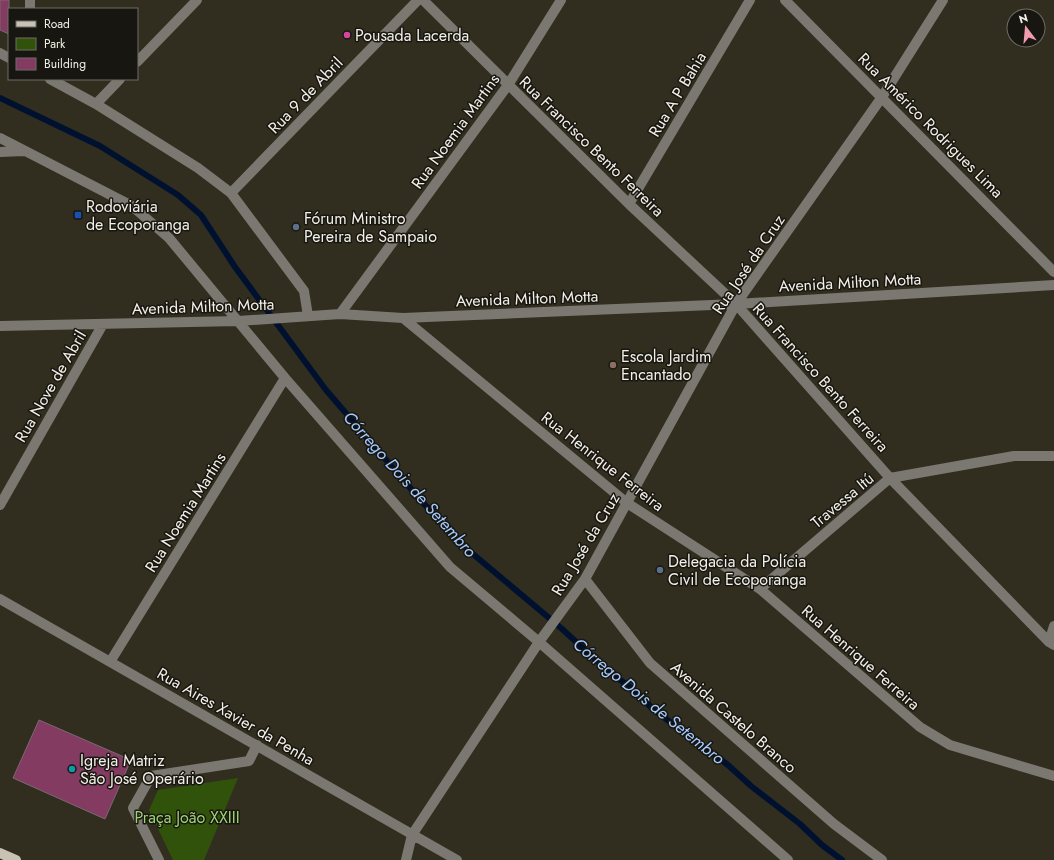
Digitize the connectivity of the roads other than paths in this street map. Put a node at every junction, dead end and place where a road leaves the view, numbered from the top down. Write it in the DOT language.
graph roads {
  1 [pos="197,0"];
  2 [pos="418,0"];
  3 [pos="423,0"];
  4 [pos="561,0"];
  5 [pos="750,0"];
  6 [pos="785,0"];
  7 [pos="943,0"];
  8 [pos="138,61"];
  9 [pos="52,80"];
  10 [pos="119,80"];
  11 [pos="508,85"];
  12 [pos="882,97"];
  13 [pos="96,104"];
  14 [pos="0,138"];
  15 [pos="24,151"];
  16 [pos="0,152"];
  17 [pos="231,193"];
  18 [pos="629,204"];
  19 [pos="1054,272"];
  20 [pos="1054,285"];
  21 [pos="736,304"];
  22 [pos="340,314"];
  23 [pos="308,316"];
  24 [pos="403,318"];
  25 [pos="238,321"];
  26 [pos="103,324"];
  27 [pos="0,326"];
  28 [pos="285,378"];
  29 [pos="1054,456"];
  30 [pos="890,478"];
  31 [pos="627,503"];
  32 [pos="0,505"];
  33 [pos="585,579"];
  34 [pos="760,589"];
  35 [pos="0,598"];
  36 [pos="1054,626"];
  37 [pos="539,642"];
  38 [pos="1052,643"];
  39 [pos="110,662"];
  40 [pos="257,745"];
  41 [pos="1054,776"];
  42 [pos="412,835"];
  43 [pos="0,853"];
  44 [pos="16,860"];
  45 [pos="159,860"];
  46 [pos="406,860"];
  47 [pos="457,860"];
  48 [pos="788,860"];
  49 [pos="882,860"];
  1 -- 8 [label="street"];
  2 -- 17 [label="street, Rua 9 de Abril"];
  3 -- 11 [label="street, Rua Francisco Bento Ferreira"];
  4 -- 11 [label="street, Rua Noemia Martins"];
  5 -- 18 [label="street, Rua A P Bahia"];
  6 -- 12 [label="street, Rua Américo Rodrigues Lima"];
  7 -- 12 [label="street, Rua José da Cruz"];
  9 -- 13 [label="street"];
  10 -- 13 [label="street"];
  11 -- 18 [label="street, Rua Francisco Bento Ferreira"];
  11 -- 22 [label="street, Rua Noemia Martins"];
  12 -- 19 [label="street, Rua Américo Rodrigues Lima"];
  12 -- 21 [label="street, Rua José da Cruz"];
  13 -- 17 [label="street"];
  14 -- 15 [label="street"];
  15 -- 16 [label="street"];
  15 -- 25 [label="street"];
  17 -- 23 [label="street"];
  18 -- 21 [label="street, Rua Francisco Bento Ferreira"];
  20 -- 21 [label="street, Avenida Milton Motta"];
  21 -- 24 [label="street, Avenida Milton Motta"];
  21 -- 30 [label="street, Rua Francisco Bento Ferreira"];
  21 -- 31 [label="street, Rua José da Cruz"];
  22 -- 23 [label="street, Avenida Milton Motta"];
  22 -- 24 [label="street, Avenida Milton Motta"];
  23 -- 25 [label="street, Avenida Milton Motta"];
  24 -- 31 [label="street, Rua Henrique Ferreira"];
  25 -- 26 [label="street, Avenida Milton Motta"];
  25 -- 28 [label="street"];
  26 -- 27 [label="street, Avenida Milton Motta"];
  26 -- 32 [label="street, Rua Nove de Abril"];
  28 -- 37 [label="street"];
  28 -- 39 [label="street, Rua Noemia Martins"];
  29 -- 30 [label="street, Travessa Itú"];
  30 -- 34 [label="street, Travessa Itú"];
  30 -- 38 [label="street, Rua Francisco Bento Ferreira"];
  31 -- 33 [label="street, Rua José da Cruz"];
  31 -- 34 [label="street, Rua Henrique Ferreira"];
  33 -- 37 [label="street, Rua José da Cruz"];
  33 -- 49 [label="street, Avenida Castelo Branco"];
  34 -- 41 [label="street, Rua Henrique Ferreira"];
  35 -- 39 [label="street, Rua Aires Xavier da Penha"];
  36 -- 38 [label="street"];
  37 -- 42 [label="street, Rua José da Cruz"];
  37 -- 48 [label="street"];
  39 -- 40 [label="street, Rua Aires Xavier da Penha"];
  40 -- 42 [label="street, Rua Aires Xavier da Penha"];
  40 -- 45 [label="street"];
  42 -- 46 [label="street, Rua José da Cruz"];
  42 -- 47 [label="street, Rua Aires Xavier da Penha"];
  43 -- 44 [label="main road"];
}
